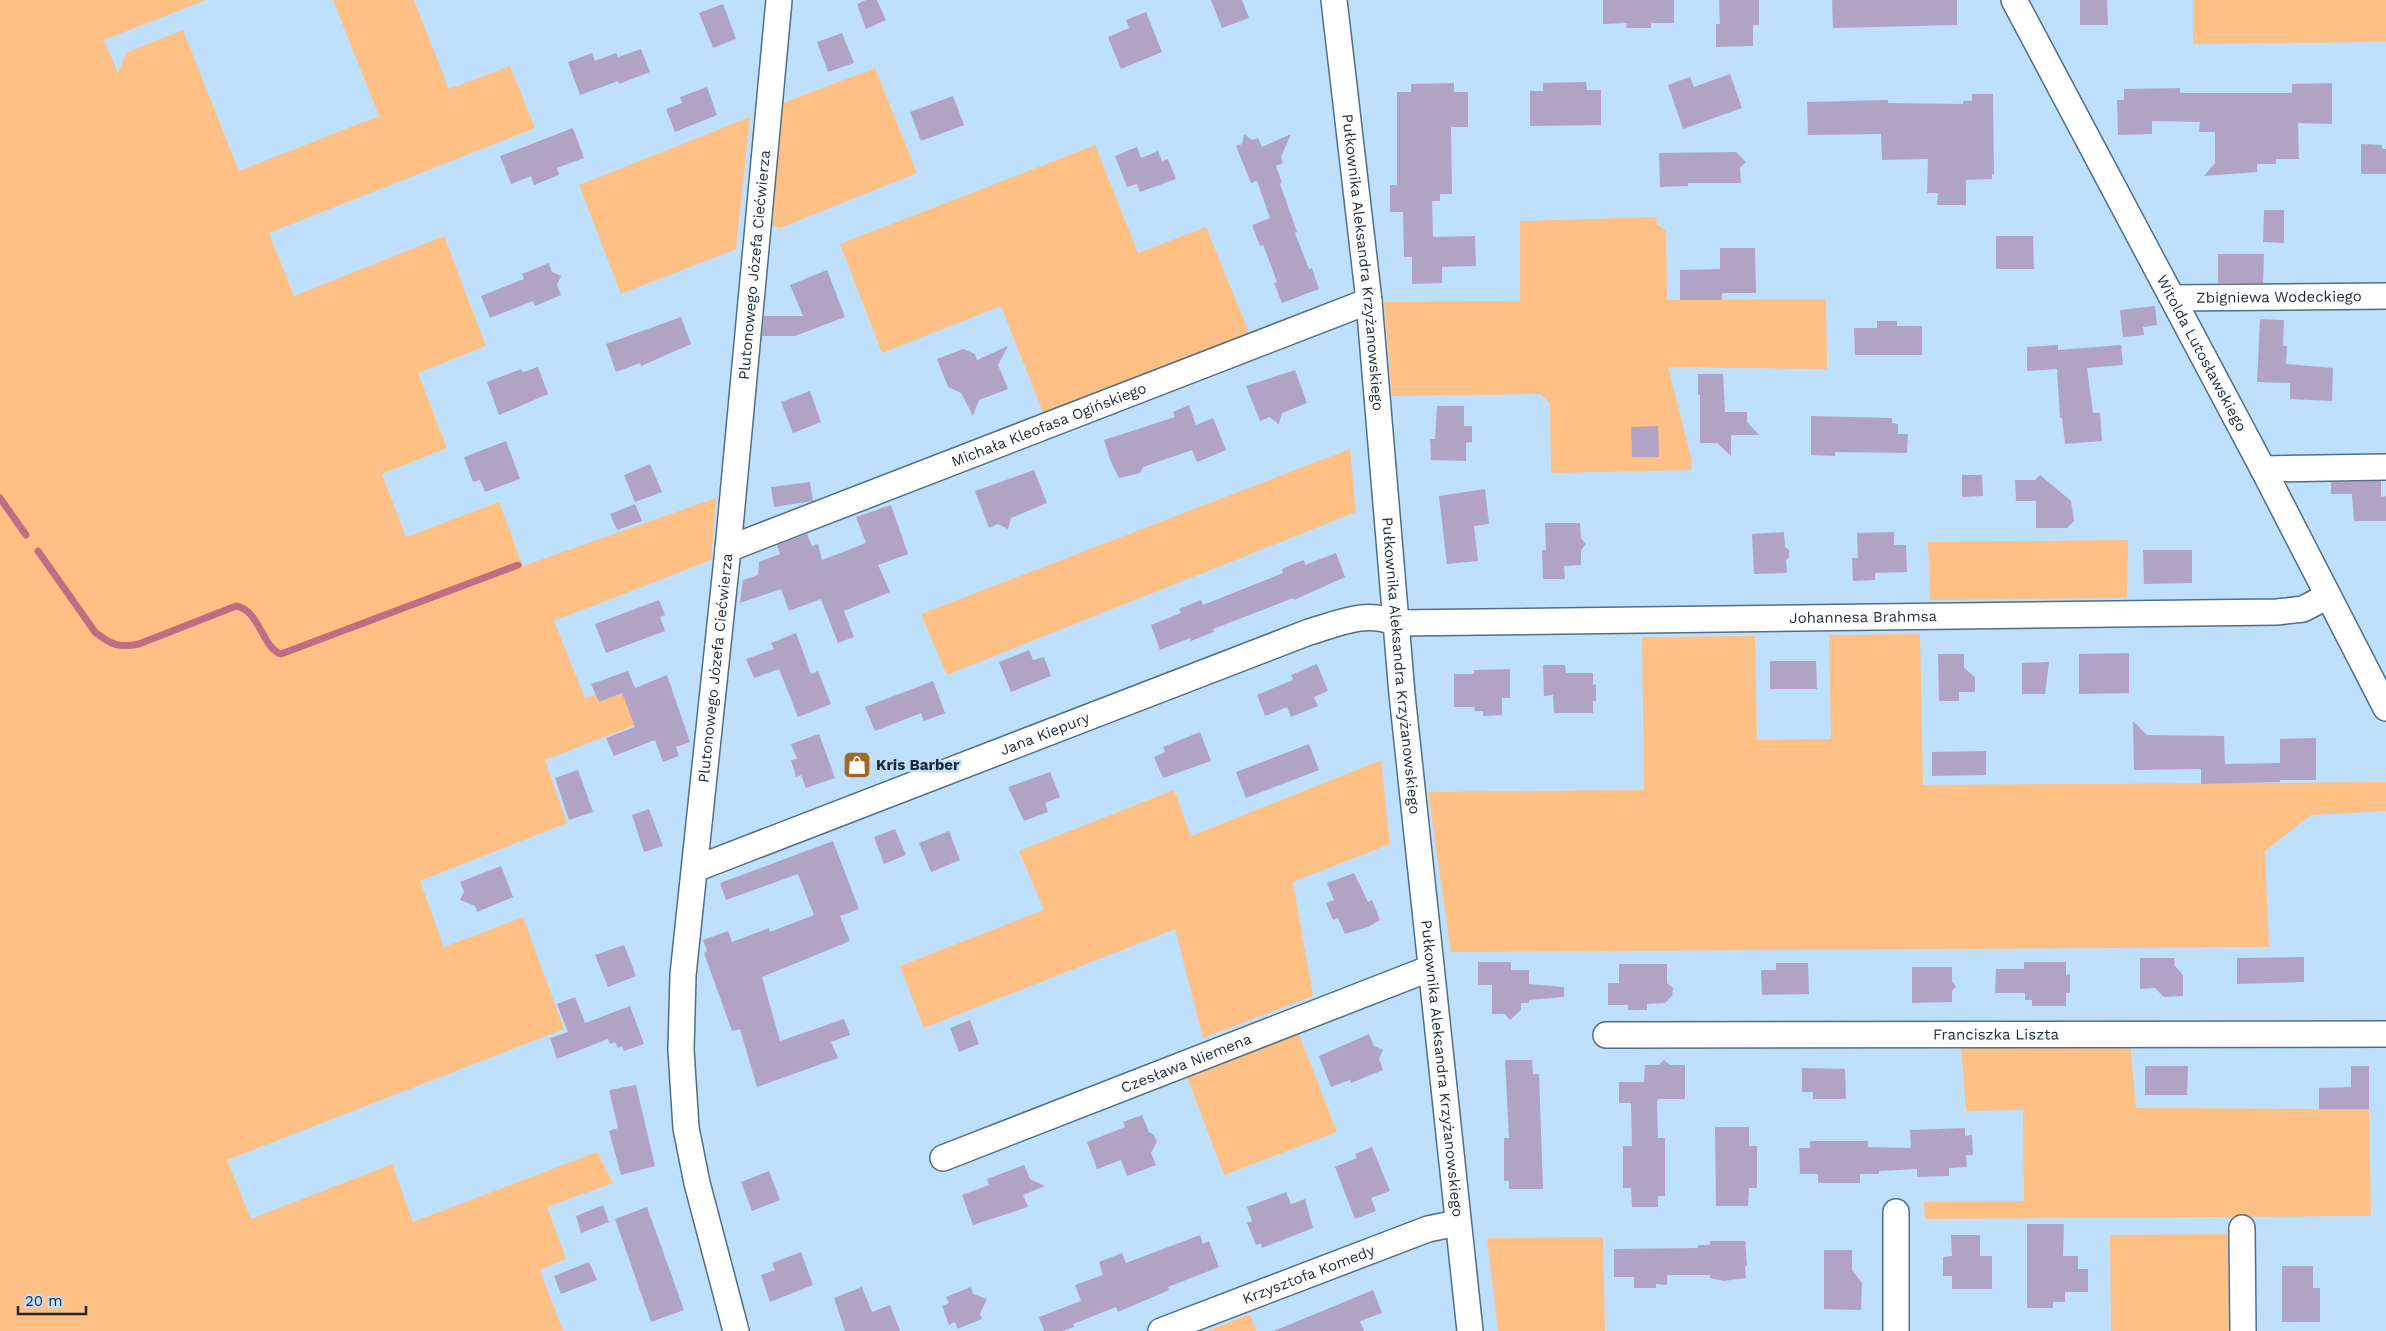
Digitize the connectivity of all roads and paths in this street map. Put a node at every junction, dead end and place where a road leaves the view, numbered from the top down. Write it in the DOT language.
graph roads {
  1 [pos="778,0"];
  2 [pos="1334,0"];
  3 [pos="2014,0"];
  4 [pos="2386,296"];
  5 [pos="2173,298"];
  6 [pos="1369,301"];
  7 [pos="2386,467"];
  8 [pos="2263,469"];
  9 [pos="728,549"];
  10 [pos="2328,596"];
  11 [pos="1396,623"];
  12 [pos="2386,708"];
  13 [pos="695,869"];
  14 [pos="1431,968"];
  15 [pos="2386,1034"];
  16 [pos="1606,1035"];
  17 [pos="943,1158"];
  18 [pos="1896,1212"];
  19 [pos="1457,1223"];
  20 [pos="2242,1228"];
  21 [pos="736,1331"];
  22 [pos="1161,1331"];
  23 [pos="1470,1331"];
  24 [pos="1896,1331"];
  25 [pos="2243,1331"];
  1 -- 9 [label="street, Plutonowego Józefa Ciećwierza"];
  2 -- 6 [label="street, Pułkownika Aleksandra Krzyżanowskiego"];
  3 -- 5 [label="street, Witolda Lutosławskiego"];
  4 -- 5 [label="street, Zbigniewa Wodeckiego"];
  5 -- 8 [label="street, Witolda Lutosławskiego"];
  6 -- 9 [label="street, Michała Kleofasa Ogińskiego"];
  6 -- 11 [label="street, Pułkownika Aleksandra Krzyżanowskiego"];
  7 -- 8 [label="street"];
  8 -- 10 [label="street, Witolda Lutosławskiego"];
  9 -- 13 [label="street, Plutonowego Józefa Ciećwierza"];
  10 -- 11 [label="street, Johannesa Brahmsa"];
  10 -- 12 [label="street, Witolda Lutosławskiego"];
  11 -- 13 [label="street, Jana Kiepury"];
  11 -- 14 [label="street, Pułkownika Aleksandra Krzyżanowskiego"];
  13 -- 21 [label="street, Plutonowego Józefa Ciećwierza"];
  14 -- 17 [label="street, Czesława Niemena"];
  14 -- 19 [label="street, Pułkownika Aleksandra Krzyżanowskiego"];
  15 -- 16 [label="street, Franciszka Liszta"];
  18 -- 24 [label="street"];
  19 -- 22 [label="street, Krzysztofa Komedy"];
  19 -- 23 [label="street, Pułkownika Aleksandra Krzyżanowskiego"];
  20 -- 25 [label="street"];
}
